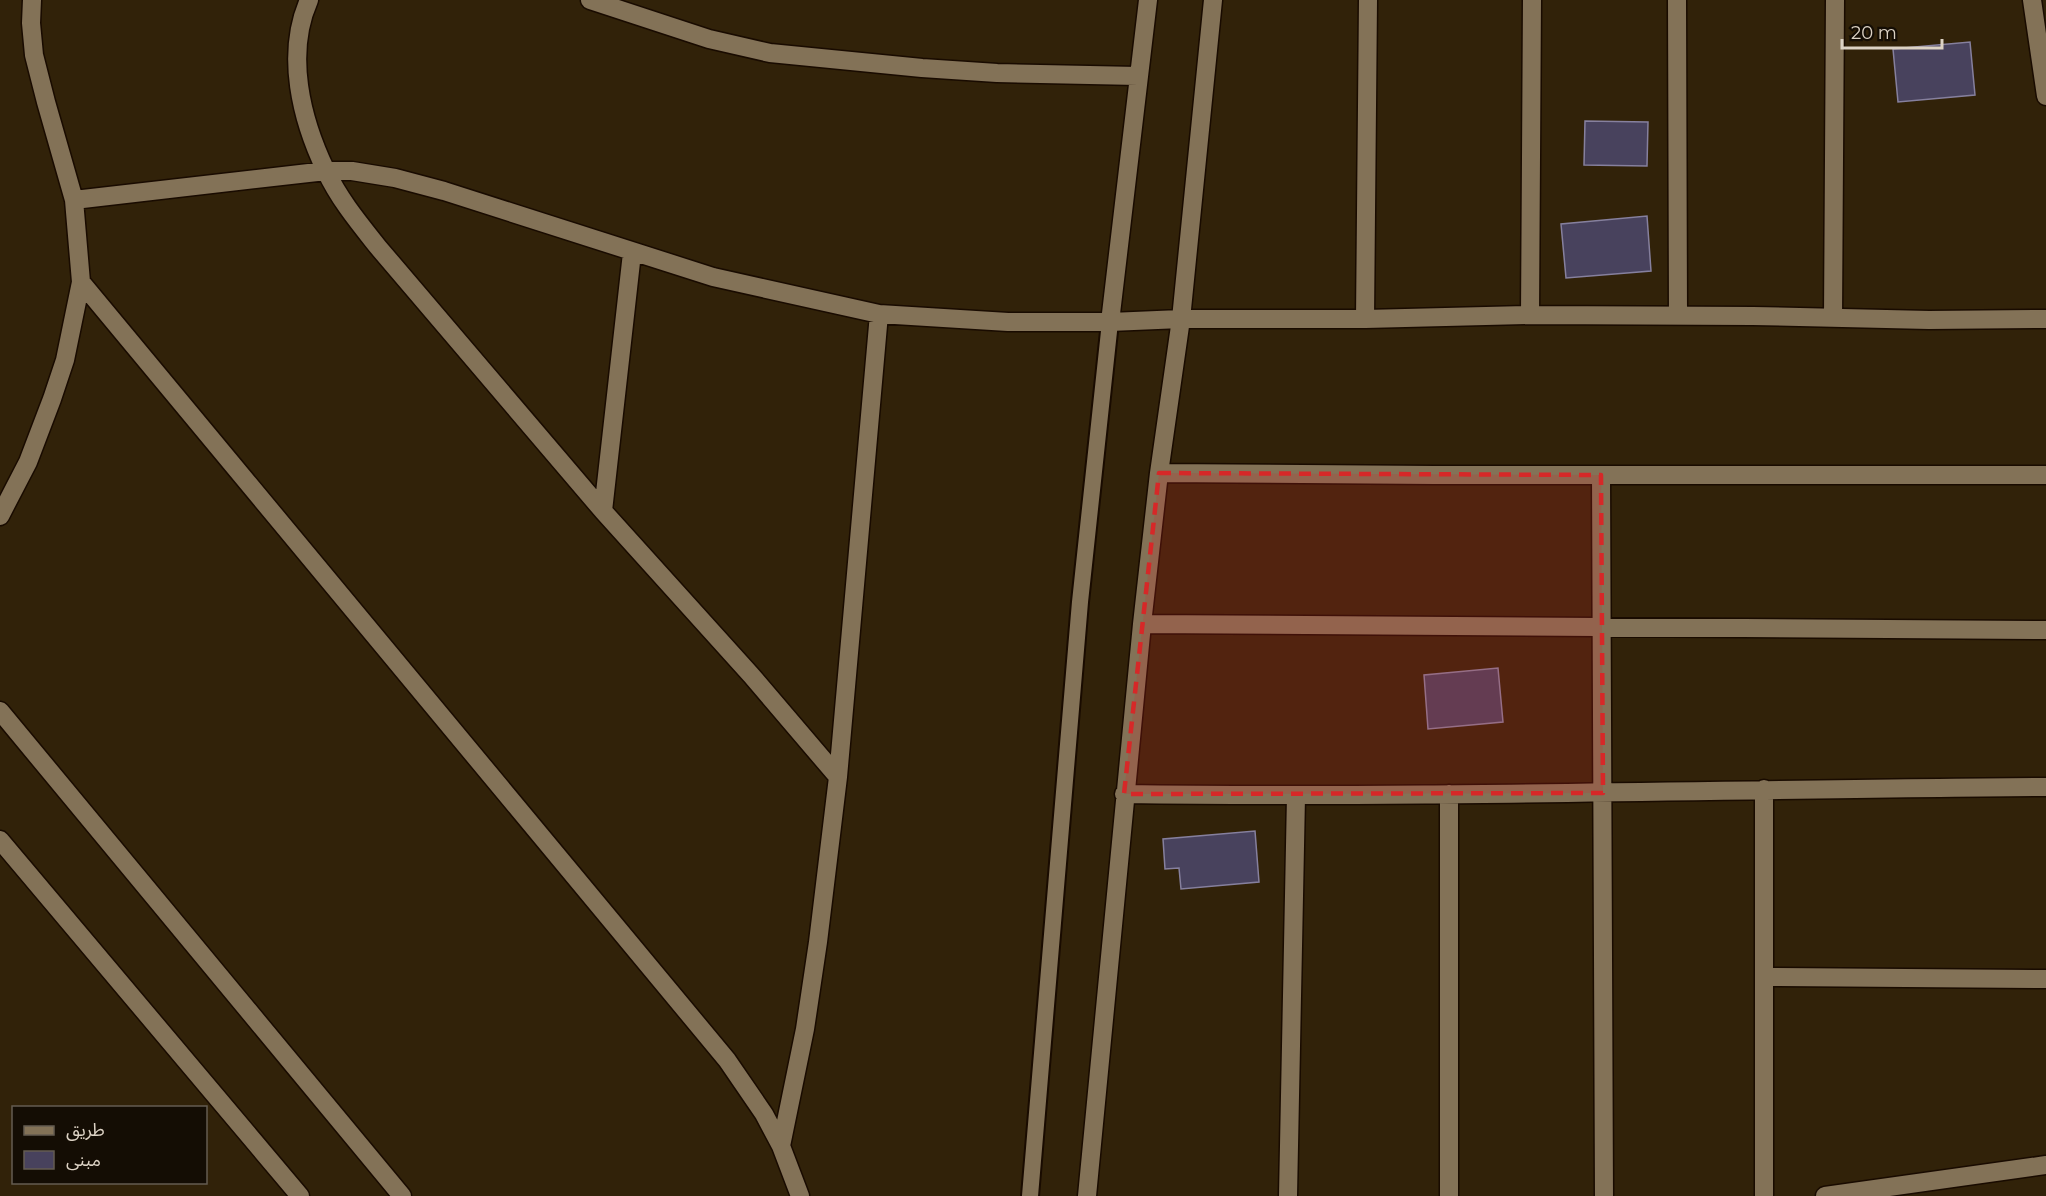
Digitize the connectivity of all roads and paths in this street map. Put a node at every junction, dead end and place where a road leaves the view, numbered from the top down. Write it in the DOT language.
graph roads {
  1 [pos="32,0"];
  2 [pos="309,0"];
  3 [pos="590,0"];
  4 [pos="1148,0"];
  5 [pos="1213,0"];
  6 [pos="1368,0"];
  7 [pos="1532,0"];
  8 [pos="1677,0"];
  9 [pos="1835,0"];
  10 [pos="2032,0"];
  11 [pos="1138,76"];
  12 [pos="2046,96"];
  13 [pos="326,171"];
  14 [pos="74,200"];
  15 [pos="632,253"];
  16 [pos="81,282"];
  17 [pos="879,314"];
  18 [pos="1530,315"];
  19 [pos="1678,316"];
  20 [pos="1833,318"];
  21 [pos="1181,319"];
  22 [pos="1365,319"];
  23 [pos="2046,319"];
  24 [pos="1110,322"];
  25 [pos="1159,473"];
  26 [pos="1600,475"];
  27 [pos="2046,475"];
  28 [pos="603,511"];
  29 [pos="0,516"];
  30 [pos="1142,624"];
  31 [pos="1601,628"];
  32 [pos="2046,630"];
  33 [pos="0,711"];
  34 [pos="838,777"];
  35 [pos="2046,787"];
  36 [pos="1764,789"];
  37 [pos="1603,793"];
  38 [pos="1124,794"];
  39 [pos="1449,794"];
  40 [pos="1296,796"];
  41 [pos="0,840"];
  42 [pos="1764,977"];
  43 [pos="2046,979"];
  44 [pos="781,1146"];
  45 [pos="2046,1165"];
  46 [pos="300,1196"];
  47 [pos="402,1196"];
  48 [pos="800,1196"];
  49 [pos="1030,1196"];
  50 [pos="1087,1196"];
  51 [pos="1288,1196"];
  52 [pos="1449,1196"];
  53 [pos="1604,1196"];
  54 [pos="1764,1196"];
  55 [pos="1825,1196"];
  1 -- 14 [label="street"];
  2 -- 13 [label="street"];
  3 -- 11 [label="street"];
  4 -- 11 [label="street"];
  5 -- 21 [label="street"];
  6 -- 22 [label="street"];
  7 -- 18 [label="street"];
  8 -- 19 [label="street"];
  9 -- 20 [label="street"];
  10 -- 12 [label="street"];
  11 -- 24 [label="street"];
  13 -- 14 [label="street"];
  13 -- 15 [label="street"];
  13 -- 28 [label="street"];
  14 -- 16 [label="street"];
  15 -- 17 [label="street"];
  15 -- 28 [label="street"];
  16 -- 29 [label="street"];
  16 -- 44 [label="street"];
  17 -- 24 [label="street"];
  17 -- 34 [label="street"];
  18 -- 19 [label="street"];
  18 -- 22 [label="street"];
  19 -- 20 [label="street"];
  20 -- 23 [label="street"];
  21 -- 22 [label="street"];
  21 -- 24 [label="street"];
  21 -- 25 [label="street"];
  24 -- 49 [label="lane"];
  25 -- 26 [label="street"];
  25 -- 30 [label="street"];
  26 -- 27 [label="street"];
  26 -- 31 [label="street"];
  28 -- 34 [label="street"];
  30 -- 31 [label="street"];
  30 -- 38 [label="street"];
  31 -- 32 [label="street"];
  31 -- 37 [label="street"];
  33 -- 47 [label="street"];
  34 -- 44 [label="street"];
  35 -- 36 [label="street"];
  36 -- 37 [label="street"];
  36 -- 42 [label="street"];
  37 -- 39 [label="street"];
  37 -- 53 [label="street"];
  38 -- 40 [label="street"];
  38 -- 50 [label="street"];
  39 -- 40 [label="street"];
  39 -- 52 [label="street"];
  40 -- 51 [label="street"];
  41 -- 46 [label="street"];
  42 -- 43 [label="street"];
  42 -- 54 [label="street"];
  44 -- 48 [label="street"];
  45 -- 55 [label="street"];
}
